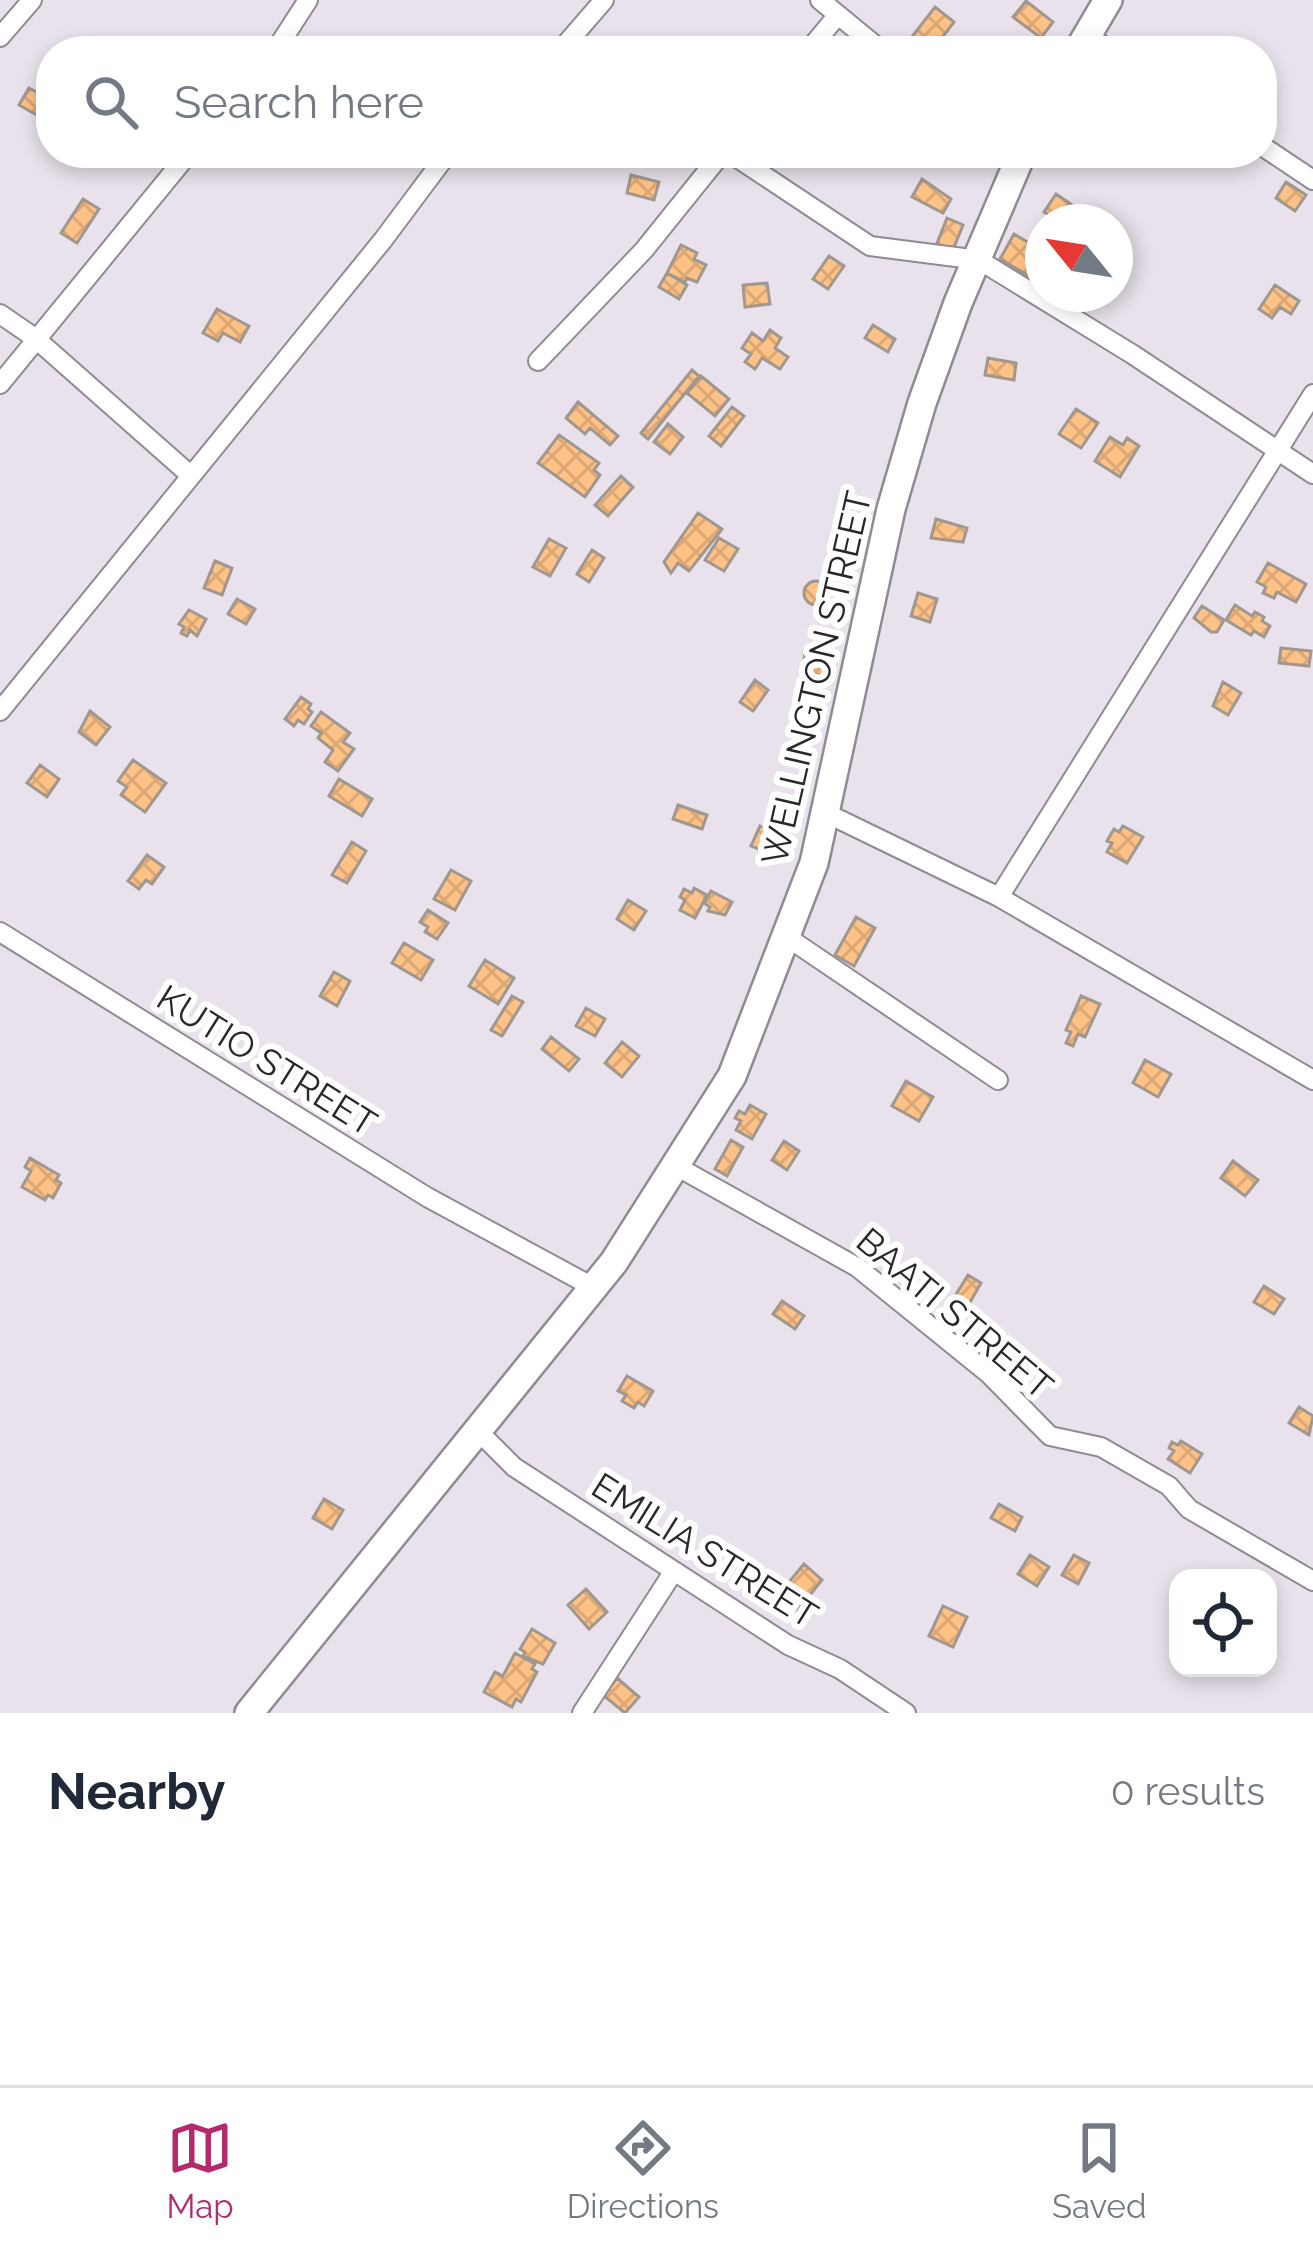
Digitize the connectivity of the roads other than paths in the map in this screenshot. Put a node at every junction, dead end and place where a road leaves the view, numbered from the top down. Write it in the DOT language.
graph roads {
  1 [pos="32,0"];
  2 [pos="308,0"];
  3 [pos="604,0"];
  4 [pos="820,0"];
  5 [pos="1108,0"];
  6 [pos="838,16"];
  7 [pos="284,36"];
  8 [pos="573,36"];
  9 [pos="821,36"];
  10 [pos="863,36"];
  11 [pos="1086,36"];
  12 [pos="0,37"];
  13 [pos="1277,156"];
  14 [pos="177,168"];
  15 [pos="437,168"];
  16 [pos="713,168"];
  17 [pos="749,168"];
  18 [pos="1016,168"];
  19 [pos="1313,180"];
  20 [pos="979,260"];
  21 [pos="0,314"];
  22 [pos="35,338"];
  23 [pos="538,361"];
  24 [pos="0,384"];
  25 [pos="1313,394"];
  26 [pos="1278,448"];
  27 [pos="189,474"];
  28 [pos="1313,474"];
  29 [pos="0,711"];
  30 [pos="826,813"];
  31 [pos="999,897"];
  32 [pos="0,932"];
  33 [pos="784,935"];
  34 [pos="998,1080"];
  35 [pos="1313,1080"];
  36 [pos="676,1166"];
  37 [pos="591,1286"];
  38 [pos="478,1430"];
  39 [pos="674,1571"];
  40 [pos="1313,1581"];
  41 [pos="249,1713"];
  42 [pos="582,1713"];
  43 [pos="906,1713"];
  1 -- 12 [label="street"];
  2 -- 7 [label="street"];
  3 -- 8 [label="street"];
  4 -- 6 [label="street"];
  5 -- 11 [label="main road"];
  6 -- 9 [label="street"];
  6 -- 10 [label="street"];
  13 -- 19 [label="street"];
  14 -- 22 [label="street"];
  15 -- 27 [label="street"];
  16 -- 23 [label="street"];
  17 -- 20 [label="street"];
  18 -- 20 [label="main road, WELLINGTON STREET"];
  20 -- 26 [label="street"];
  20 -- 30 [label="main road, WELLINGTON STREET"];
  21 -- 22 [label="street"];
  22 -- 24 [label="street"];
  22 -- 27 [label="street"];
  25 -- 26 [label="street"];
  26 -- 28 [label="street"];
  26 -- 31 [label="street"];
  27 -- 29 [label="street"];
  30 -- 31 [label="street"];
  30 -- 33 [label="main road, WELLINGTON STREET"];
  31 -- 35 [label="street"];
  32 -- 37 [label="street, KUTIO STREET"];
  33 -- 34 [label="street"];
  33 -- 36 [label="main road, WELLINGTON STREET"];
  36 -- 37 [label="main road, WELLINGTON STREET"];
  36 -- 40 [label="street, BAATI STREET"];
  37 -- 38 [label="main road, WELLINGTON STREET"];
  38 -- 39 [label="street, EMILIA STREET"];
  38 -- 41 [label="main road, WELLINGTON STREET"];
  39 -- 42 [label="street"];
  39 -- 43 [label="street, EMILIA STREET"];
}
